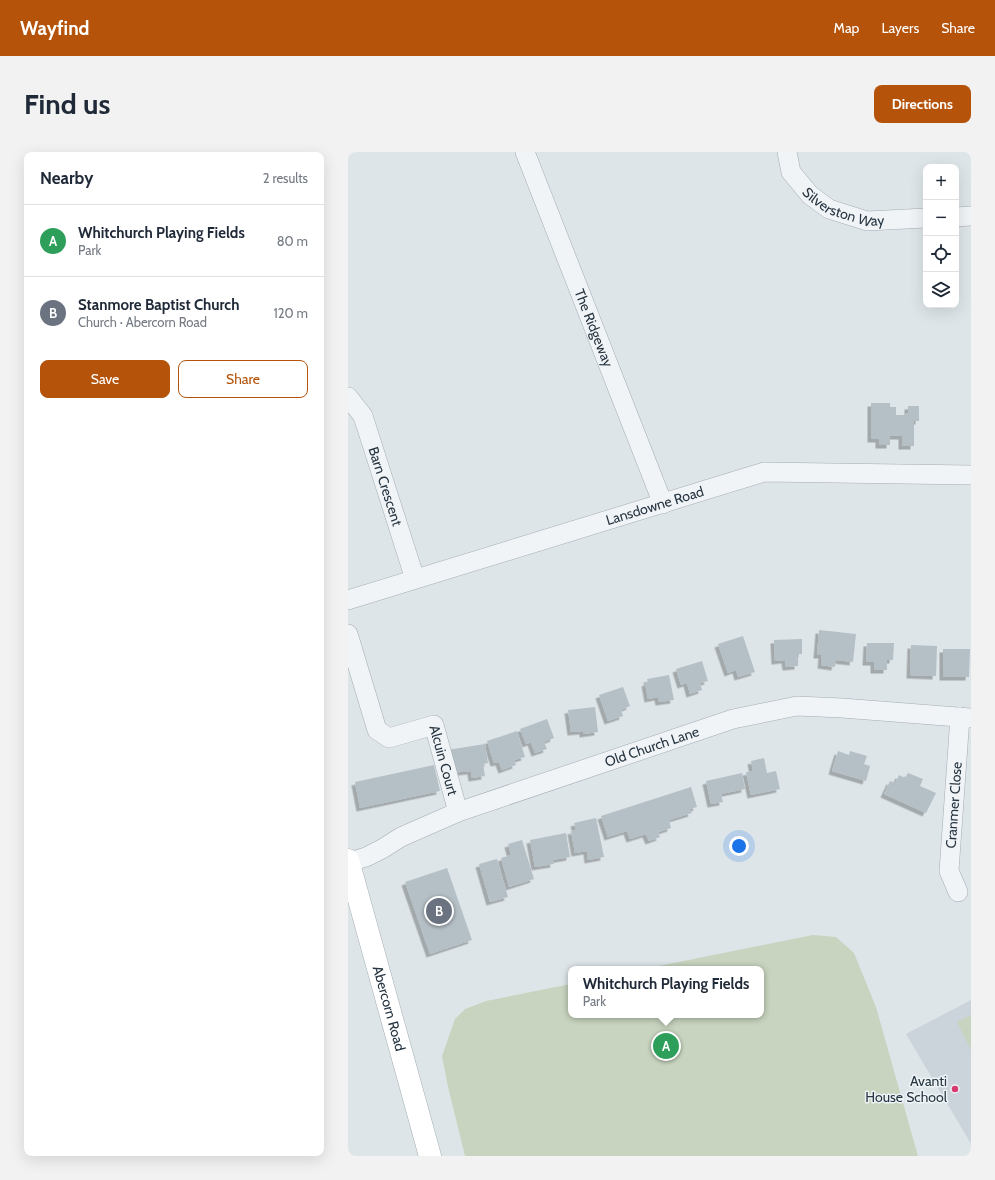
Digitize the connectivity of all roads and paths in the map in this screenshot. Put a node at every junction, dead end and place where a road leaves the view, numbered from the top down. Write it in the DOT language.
graph roads {
  1 [pos="525,152"];
  2 [pos="787,152"];
  3 [pos="971,216"];
  4 [pos="959,217"];
  5 [pos="923,218"];
  6 [pos="348,397"];
  7 [pos="971,475"];
  8 [pos="663,504"];
  9 [pos="415,579"];
  10 [pos="348,600"];
  11 [pos="348,634"];
  12 [pos="965,717"];
  13 [pos="458,812"];
  14 [pos="348,861"];
  15 [pos="958,892"];
  16 [pos="430,1156"];
  1 -- 8 [label="street, The Ridgeway"];
  2 -- 5 [label="street, Silverston Way"];
  3 -- 4 [label="street"];
  6 -- 9 [label="street, Barn Crescent"];
  7 -- 8 [label="street, Lansdowne Road"];
  8 -- 9 [label="street, Lansdowne Road"];
  9 -- 10 [label="street, Lansdowne Road"];
  11 -- 13 [label="street, Alcuin Court"];
  12 -- 13 [label="street, Old Church Lane"];
  12 -- 15 [label="street, Cranmer Close"];
  13 -- 14 [label="street, Old Church Lane"];
  14 -- 16 [label="street, Abercorn Road"];
}
